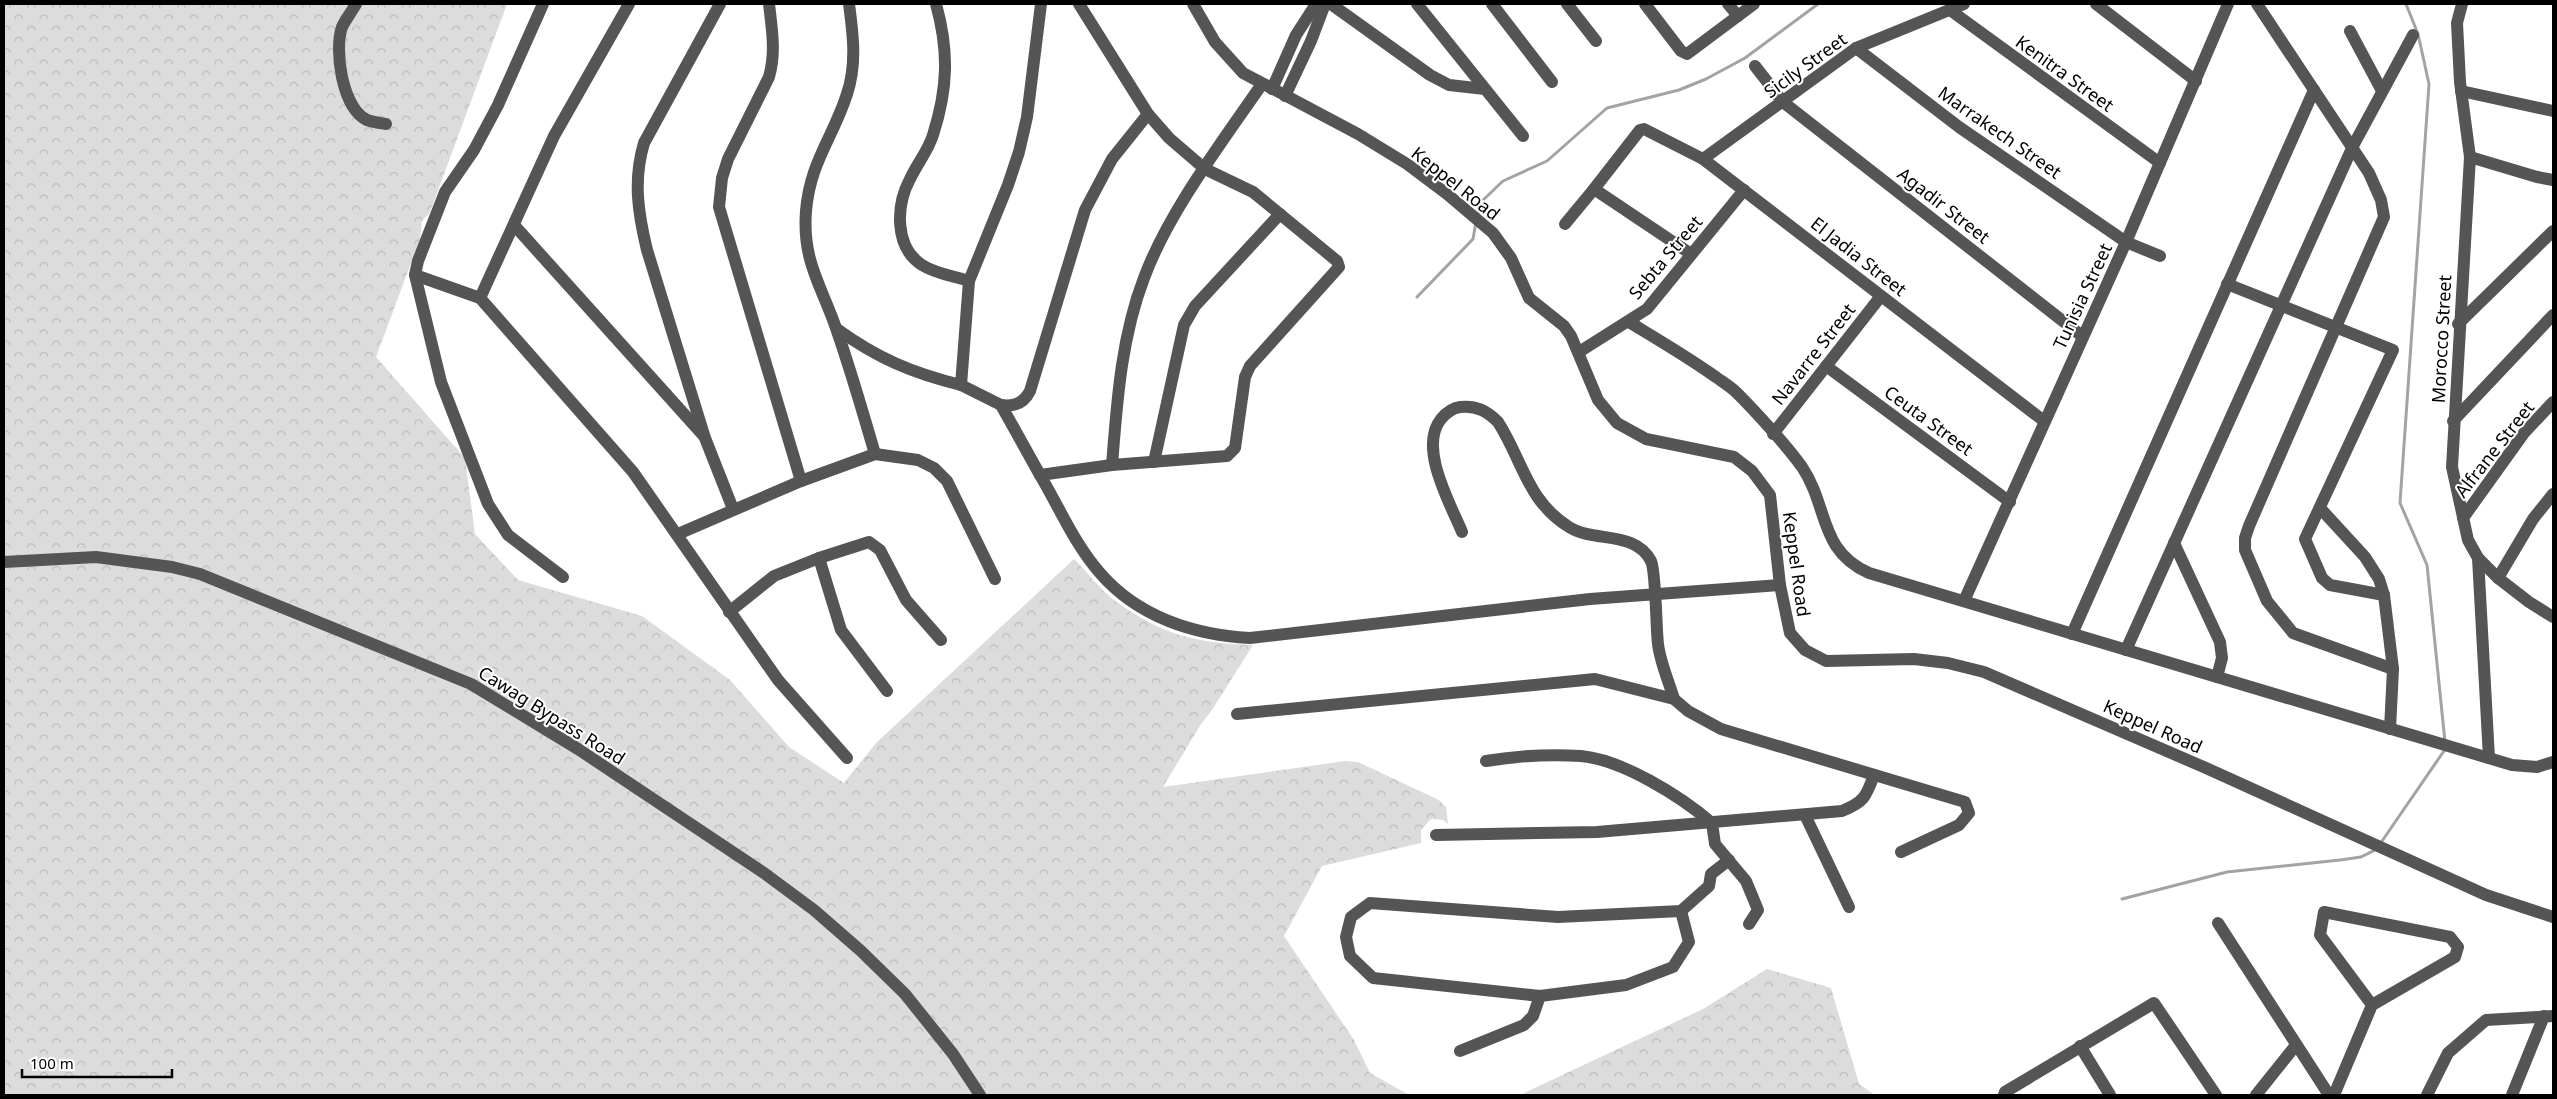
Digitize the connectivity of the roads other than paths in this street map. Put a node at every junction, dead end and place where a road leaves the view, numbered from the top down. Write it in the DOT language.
graph roads {
  1 [pos="356,4"];
  2 [pos="543,4"];
  3 [pos="630,4"];
  4 [pos="720,4"];
  5 [pos="769,4"];
  6 [pos="849,4"];
  7 [pos="936,4"];
  8 [pos="1042,4"];
  9 [pos="1079,4"];
  10 [pos="1193,4"];
  11 [pos="1316,4"];
  12 [pos="1325,4"];
  13 [pos="1331,4"];
  14 [pos="1417,4"];
  15 [pos="1492,4"];
  16 [pos="1567,4"];
  17 [pos="1645,4"];
  18 [pos="1728,4"];
  19 [pos="1754,4"];
  20 [pos="1964,4"];
  21 [pos="2096,4"];
  22 [pos="2228,4"];
  23 [pos="2258,4"];
  24 [pos="2462,4"];
  25 [pos="1950,10"];
  26 [pos="1738,16"];
  27 [pos="2350,31"];
  28 [pos="2413,35"];
  29 [pos="1596,41"];
  30 [pos="1856,48"];
  31 [pos="1755,66"];
  32 [pos="2196,81"];
  33 [pos="1552,82"];
  34 [pos="1267,86"];
  35 [pos="1485,89"];
  36 [pos="2314,90"];
  37 [pos="2461,90"];
  38 [pos="2382,91"];
  39 [pos="1285,96"];
  40 [pos="1783,102"];
  41 [pos="2553,111"];
  42 [pos="1148,114"];
  43 [pos="386,124"];
  44 [pos="1523,136"];
  45 [pos="2353,146"];
  46 [pos="2470,157"];
  47 [pos="1704,159"];
  48 [pos="2160,164"];
  49 [pos="1205,169"];
  50 [pos="2553,180"];
  51 [pos="1594,189"];
  52 [pos="1744,190"];
  53 [pos="1280,214"];
  54 [pos="1566,224"];
  55 [pos="514,225"];
  56 [pos="2553,231"];
  57 [pos="2126,242"];
  58 [pos="1691,254"];
  59 [pos="2160,256"];
  60 [pos="415,275"];
  61 [pos="969,280"];
  62 [pos="2227,284"];
  63 [pos="1881,296"];
  64 [pos="480,298"];
  65 [pos="2281,306"];
  66 [pos="2553,315"];
  67 [pos="1629,322"];
  68 [pos="2458,324"];
  69 [pos="2335,328"];
  70 [pos="836,329"];
  71 [pos="2082,336"];
  72 [pos="1579,352"];
  73 [pos="1826,366"];
  74 [pos="961,385"];
  75 [pos="2553,402"];
  76 [pos="1001,405"];
  77 [pos="2044,421"];
  78 [pos="2453,422"];
  79 [pos="1773,434"];
  80 [pos="705,438"];
  81 [pos="875,454"];
  82 [pos="1154,462"];
  83 [pos="1112,465"];
  84 [pos="1040,475"];
  85 [pos="801,481"];
  86 [pos="2553,494"];
  87 [pos="2010,502"];
  88 [pos="2320,508"];
  89 [pos="733,509"];
  90 [pos="2463,518"];
  91 [pos="1462,532"];
  92 [pos="678,534"];
  93 [pos="2174,543"];
  94 [pos="819,558"];
  95 [pos="2478,558"];
  96 [pos="4,562"];
  97 [pos="563,578"];
  98 [pos="2498,578"];
  99 [pos="995,579"];
  100 [pos="1780,585"];
  101 [pos="2384,595"];
  102 [pos="1654,596"];
  103 [pos="1964,601"];
  104 [pos="729,612"];
  105 [pos="2553,617"];
  106 [pos="2072,634"];
  107 [pos="941,640"];
  108 [pos="2126,650"];
  109 [pos="2393,668"];
  110 [pos="2217,677"];
  111 [pos="888,692"];
  112 [pos="1674,699"];
  113 [pos="1237,714"];
  114 [pos="2390,729"];
  115 [pos="847,758"];
  116 [pos="2489,758"];
  117 [pos="1486,760"];
  118 [pos="2553,762"];
  119 [pos="1874,775"];
  120 [pos="1804,815"];
  121 [pos="1712,823"];
  122 [pos="1436,835"];
  123 [pos="1901,852"];
  124 [pos="1729,860"];
  125 [pos="1849,907"];
  126 [pos="1681,911"];
  127 [pos="2553,917"];
  128 [pos="1749,924"];
  129 [pos="2218,924"];
  130 [pos="1540,996"];
  131 [pos="2372,1005"];
  132 [pos="2549,1016"];
  133 [pos="2296,1045"];
  134 [pos="2080,1046"];
  135 [pos="1460,1051"];
  136 [pos="980,1095"];
  137 [pos="2004,1095"];
  138 [pos="2110,1095"];
  139 [pos="2216,1095"];
  140 [pos="2256,1095"];
  141 [pos="2329,1095"];
  142 [pos="2334,1095"];
  143 [pos="2427,1095"];
  144 [pos="2512,1095"];
  1 -- 43 [label="street"];
  2 -- 60 [label="street"];
  3 -- 55 [label="street"];
  4 -- 80 [label="street"];
  5 -- 85 [label="street"];
  6 -- 70 [label="street"];
  7 -- 61 [label="street"];
  8 -- 61 [label="street"];
  9 -- 42 [label="street"];
  10 -- 34 [label="street, Keppel Road"];
  11 -- 34 [label="street"];
  12 -- 39 [label="street"];
  13 -- 35 [label="street"];
  14 -- 35 [label="street"];
  15 -- 33 [label="street"];
  16 -- 29 [label="street"];
  17 -- 26 [label="street"];
  18 -- 26 [label="street"];
  19 -- 26 [label="street"];
  20 -- 25 [label="street, Sicily Street"];
  21 -- 32 [label="street"];
  22 -- 32 [label="street, Tunisia Street"];
  23 -- 36 [label="street"];
  24 -- 37 [label="street, Morocco Street"];
  25 -- 30 [label="street, Sicily Street"];
  25 -- 48 [label="street, Kenitra Street"];
  27 -- 38 [label="street"];
  28 -- 38 [label="street"];
  30 -- 40 [label="street, Sicily Street"];
  30 -- 57 [label="street, Marrakech Street"];
  31 -- 40 [label="street, Agadir Street"];
  32 -- 48 [label="street, Tunisia Street"];
  34 -- 39 [label="street, Keppel Road"];
  34 -- 49 [label="street"];
  35 -- 44 [label="street"];
  36 -- 45 [label="street"];
  36 -- 62 [label="street"];
  37 -- 41 [label="street"];
  37 -- 46 [label="street, Morocco Street"];
  38 -- 45 [label="street"];
  39 -- 72 [label="street, Keppel Road"];
  40 -- 47 [label="street, Sicily Street"];
  40 -- 71 [label="street, Agadir Street"];
  42 -- 49 [label="street"];
  42 -- 76 [label="street"];
  45 -- 65 [label="street"];
  45 -- 69 [label="street"];
  46 -- 50 [label="street"];
  46 -- 68 [label="street, Morocco Street"];
  47 -- 51 [label="street, El Jadia Street"];
  47 -- 52 [label="street, El Jadia Street"];
  48 -- 57 [label="street, Tunisia Street"];
  49 -- 53 [label="street"];
  49 -- 83 [label="street"];
  51 -- 54 [label="street"];
  51 -- 58 [label="street"];
  52 -- 58 [label="street, Sebta Street"];
  52 -- 63 [label="street, El Jadia Street"];
  53 -- 82 [label="street"];
  53 -- 82 [label="street"];
  55 -- 64 [label="street"];
  55 -- 80 [label="street"];
  56 -- 68 [label="street"];
  57 -- 59 [label="street, Marrakech Street"];
  57 -- 71 [label="street, Tunisia Street"];
  58 -- 67 [label="street, Sebta Street"];
  60 -- 64 [label="street"];
  60 -- 97 [label="street"];
  61 -- 74 [label="street"];
  62 -- 65 [label="street"];
  62 -- 106 [label="street"];
  63 -- 73 [label="street, Navarre Street"];
  63 -- 77 [label="street, El Jadia Street"];
  64 -- 92 [label="street"];
  65 -- 69 [label="street"];
  65 -- 93 [label="street"];
  66 -- 78 [label="street"];
  67 -- 72 [label="street, Sebta Street"];
  67 -- 79 [label="street"];
  68 -- 78 [label="street, Morocco Street"];
  69 -- 88 [label="street"];
  69 -- 109 [label="street"];
  70 -- 74 [label="street"];
  70 -- 81 [label="street"];
  71 -- 77 [label="street, Tunisia Street"];
  72 -- 100 [label="street, Keppel Road"];
  73 -- 79 [label="street, Navarre Street"];
  73 -- 87 [label="street, Ceuta Street"];
  74 -- 76 [label="street"];
  75 -- 90 [label="street, Alfrane Street"];
  76 -- 84 [label="street"];
  77 -- 87 [label="street, Tunisia Street"];
  78 -- 90 [label="street, Morocco Street"];
  79 -- 103 [label="street"];
  80 -- 89 [label="street"];
  81 -- 85 [label="street"];
  81 -- 99 [label="street"];
  82 -- 83 [label="street"];
  83 -- 84 [label="street"];
  84 -- 102 [label="street"];
  85 -- 89 [label="street"];
  86 -- 98 [label="street"];
  87 -- 103 [label="street, Tunisia Street"];
  88 -- 101 [label="street"];
  88 -- 101 [label="street"];
  89 -- 92 [label="street"];
  90 -- 95 [label="street, Morocco Street"];
  91 -- 102 [label="street"];
  92 -- 104 [label="street"];
  93 -- 108 [label="street"];
  93 -- 110 [label="street"];
  94 -- 104 [label="street"];
  94 -- 107 [label="street"];
  94 -- 111 [label="street"];
  95 -- 98 [label="street, Morocco Street"];
  95 -- 116 [label="street"];
  96 -- 136 [label="street, Cawag Bypass Road"];
  98 -- 105 [label="street, Morocco Street"];
  100 -- 102 [label="street"];
  100 -- 127 [label="street, Keppel Road"];
  101 -- 109 [label="street"];
  102 -- 112 [label="street"];
  103 -- 106 [label="street"];
  104 -- 115 [label="street"];
  106 -- 108 [label="street"];
  108 -- 110 [label="street"];
  109 -- 114 [label="street"];
  110 -- 114 [label="street"];
  112 -- 113 [label="street"];
  112 -- 119 [label="street"];
  114 -- 116 [label="street"];
  116 -- 118 [label="street"];
  117 -- 121 [label="street"];
  119 -- 120 [label="street"];
  119 -- 123 [label="street"];
  120 -- 121 [label="street"];
  120 -- 125 [label="street"];
  121 -- 122 [label="street"];
  121 -- 124 [label="street"];
  124 -- 126 [label="street"];
  124 -- 128 [label="street"];
  126 -- 130 [label="street"];
  126 -- 130 [label="street"];
  129 -- 133 [label="street"];
  130 -- 135 [label="street"];
  131 -- 131 [label="street"];
  131 -- 142 [label="street"];
  132 -- 143 [label="street"];
  132 -- 144 [label="street"];
  133 -- 140 [label="street"];
  133 -- 141 [label="street"];
  134 -- 137 [label="street"];
  134 -- 138 [label="street"];
  134 -- 139 [label="street"];
}
